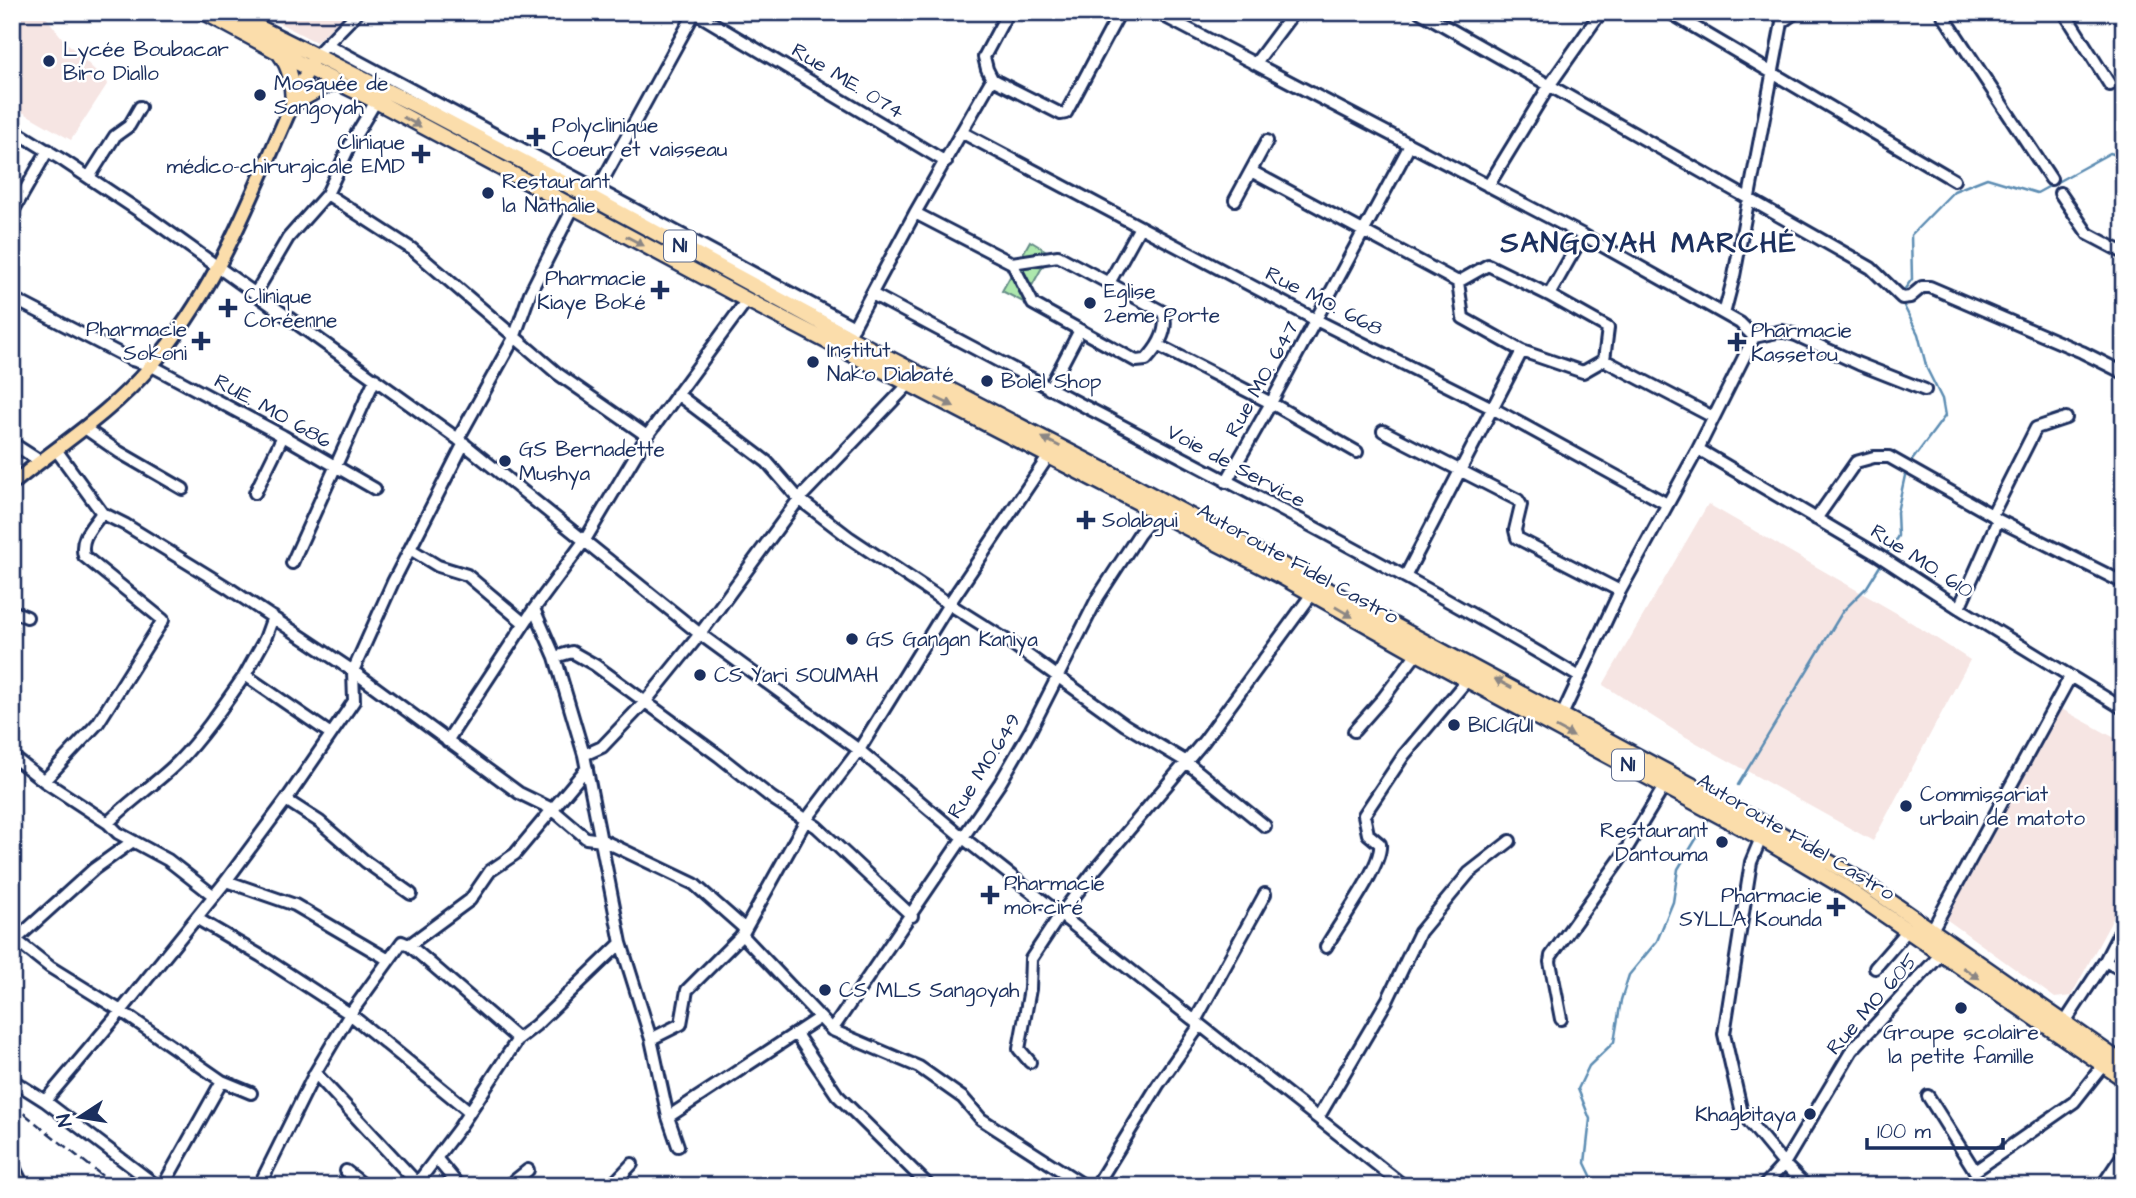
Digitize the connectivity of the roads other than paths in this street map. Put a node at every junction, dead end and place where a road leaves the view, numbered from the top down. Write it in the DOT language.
graph roads {
  1 [pos="204,12"];
  2 [pos="228,12"];
  3 [pos="358,12"];
  4 [pos="694,12"];
  5 [pos="1008,12"];
  6 [pos="1120,12"];
  7 [pos="1156,12"];
  8 [pos="1294,12"];
  9 [pos="1420,12"];
  10 [pos="1601,12"];
  11 [pos="1669,12"];
  12 [pos="1796,12"];
  13 [pos="1941,12"];
  14 [pos="2064,12"];
  15 [pos="1783,17"];
  16 [pos="326,44"];
  17 [pos="279,53"];
  18 [pos="311,63"];
  19 [pos="1255,64"];
  20 [pos="1772,71"];
  21 [pos="992,79"];
  22 [pos="337,83"];
  23 [pos="2110,85"];
  24 [pos="1549,86"];
  25 [pos="376,102"];
  26 [pos="422,102"];
  27 [pos="293,104"];
  28 [pos="141,107"];
  29 [pos="12,129"];
  30 [pos="963,133"];
  31 [pos="485,136"];
  32 [pos="1267,141"];
  33 [pos="1410,145"];
  34 [pos="48,150"];
  35 [pos="946,162"];
  36 [pos="1251,171"];
  37 [pos="89,177"];
  38 [pos="2051,179"];
  39 [pos="1954,180"];
  40 [pos="1488,186"];
  41 [pos="598,189"];
  42 [pos="2060,193"];
  43 [pos="327,194"];
  44 [pos="1749,198"];
  45 [pos="1235,200"];
  46 [pos="573,208"];
  47 [pos="12,213"];
  48 [pos="915,213"];
  49 [pos="654,225"];
  50 [pos="1140,227"];
  51 [pos="1364,231"];
  52 [pos="1583,235"];
  53 [pos="2124,253"];
  54 [pos="1012,263"];
  55 [pos="218,269"];
  56 [pos="1458,282"];
  57 [pos="1109,283"];
  58 [pos="872,294"];
  59 [pos="254,295"];
  60 [pos="1549,295"];
  61 [pos="12,298"];
  62 [pos="747,300"];
  63 [pos="1724,314"];
  64 [pos="1316,320"];
  65 [pos="1080,330"];
  66 [pos="851,332"];
  67 [pos="1754,337"];
  68 [pos="514,338"];
  69 [pos="1159,346"];
  70 [pos="1522,351"];
  71 [pos="1604,360"];
  72 [pos="152,366"];
  73 [pos="2124,373"];
  74 [pos="375,379"];
  75 [pos="909,384"];
  76 [pos="1049,389"];
  77 [pos="1925,390"];
  78 [pos="677,394"];
  79 [pos="1271,403"];
  80 [pos="1492,408"];
  81 [pos="1713,417"];
  82 [pos="2066,418"];
  83 [pos="86,429"];
  84 [pos="1383,431"];
  85 [pos="283,436"];
  86 [pos="647,436"];
  87 [pos="461,441"];
  88 [pos="12,443"];
  89 [pos="1698,449"];
  90 [pos="57,451"];
  91 [pos="1357,452"];
  92 [pos="1048,457"];
  93 [pos="40,461"];
  94 [pos="333,467"];
  95 [pos="1459,470"];
  96 [pos="1226,482"];
  97 [pos="12,484"];
  98 [pos="183,489"];
  99 [pos="374,489"];
  100 [pos="256,493"];
  101 [pos="799,499"];
  102 [pos="1667,504"];
  103 [pos="1157,512"];
  104 [pos="102,513"];
  105 [pos="1995,517"];
  106 [pos="1816,519"];
  107 [pos="585,540"];
  108 [pos="410,549"];
  109 [pos="292,563"];
  110 [pos="1405,577"];
  111 [pos="2124,583"];
  112 [pos="1620,591"];
  113 [pos="1312,594"];
  114 [pos="949,604"];
  115 [pos="1959,608"];
  116 [pos="534,609"];
  117 [pos="12,611"];
  118 [pos="27,617"];
  119 [pos="273,617"];
  120 [pos="524,623"];
  121 [pos="700,634"];
  122 [pos="1417,653"];
  123 [pos="555,657"];
  124 [pos="353,671"];
  125 [pos="245,675"];
  126 [pos="1056,676"];
  127 [pos="1578,676"];
  128 [pos="2070,677"];
  129 [pos="1468,679"];
  130 [pos="645,702"];
  131 [pos="2124,709"];
  132 [pos="1562,715"];
  133 [pos="1354,731"];
  134 [pos="331,734"];
  135 [pos="447,741"];
  136 [pos="859,750"];
  137 [pos="12,755"];
  138 [pos="584,755"];
  139 [pos="1185,761"];
  140 [pos="587,768"];
  141 [pos="44,781"];
  142 [pos="1665,785"];
  143 [pos="286,800"];
  144 [pos="552,809"];
  145 [pos="806,820"];
  146 [pos="108,823"];
  147 [pos="1265,826"];
  148 [pos="962,837"];
  149 [pos="1761,838"];
  150 [pos="602,840"];
  151 [pos="133,841"];
  152 [pos="1510,841"];
  153 [pos="226,881"];
  154 [pos="411,894"];
  155 [pos="1265,894"];
  156 [pos="214,896"];
  157 [pos="1060,915"];
  158 [pos="912,916"];
  159 [pos="196,918"];
  160 [pos="2124,924"];
  161 [pos="1908,930"];
  162 [pos="1932,930"];
  163 [pos="743,932"];
  164 [pos="13,940"];
  165 [pos="621,943"];
  166 [pos="409,945"];
  167 [pos="1325,947"];
  168 [pos="1942,953"];
  169 [pos="389,960"];
  170 [pos="2105,961"];
  171 [pos="1875,968"];
  172 [pos="2124,971"];
  173 [pos="121,1011"];
  174 [pos="350,1014"];
  175 [pos="819,1018"];
  176 [pos="1561,1019"];
  177 [pos="1197,1023"];
  178 [pos="2065,1023"];
  179 [pos="831,1029"];
  180 [pos="796,1034"];
  181 [pos="518,1039"];
  182 [pos="651,1039"];
  183 [pos="1030,1062"];
  184 [pos="2104,1064"];
  185 [pos="2124,1064"];
  186 [pos="315,1073"];
  187 [pos="2124,1079"];
  188 [pos="12,1080"];
  189 [pos="222,1081"];
  190 [pos="251,1093"];
  191 [pos="1928,1096"];
  192 [pos="44,1101"];
  193 [pos="468,1111"];
  194 [pos="668,1116"];
  195 [pos="1318,1118"];
  196 [pos="678,1146"];
  197 [pos="2124,1153"];
  198 [pos="436,1158"];
  199 [pos="632,1164"];
  200 [pos="1784,1164"];
  201 [pos="12,1165"];
  202 [pos="528,1170"];
  203 [pos="346,1171"];
  204 [pos="416,1184"];
  205 [pos="22,1186"];
  206 [pos="157,1186"];
  207 [pos="163,1186"];
  208 [pos="259,1186"];
  209 [pos="365,1186"];
  210 [pos="459,1186"];
  211 [pos="508,1186"];
  212 [pos="611,1186"];
  213 [pos="929,1186"];
  214 [pos="1085,1186"];
  215 [pos="1096,1186"];
  216 [pos="1405,1186"];
  217 [pos="1764,1186"];
  218 [pos="1806,1186"];
  219 [pos="2102,1186"];
  1 -- 17 [label="highway, Autoroute Fidel Castro / N1"];
  2 -- 18 [label="highway, Autoroute Fidel Castro / N1"];
  3 -- 16 [label="street"];
  4 -- 35 [label="street, Rue ME. 074"];
  4 -- 41 [label="street"];
  5 -- 21 [label="street"];
  6 -- 21 [label="street"];
  7 -- 19 [label="street"];
  8 -- 19 [label="street"];
  9 -- 24 [label="street"];
  10 -- 24 [label="street"];
  11 -- 20 [label="street"];
  12 -- 15 [label="street"];
  13 -- 38 [label="street"];
  14 -- 23 [label="street"];
  15 -- 20 [label="street"];
  16 -- 18 [label="street"];
  16 -- 26 [label="street"];
  17 -- 18 [label="highway, Autoroute Fidel Castro / N1"];
  17 -- 27 [label="highway"];
  18 -- 22 [label="highway, Autoroute Fidel Castro / N1"];
  18 -- 26 [label="highway, Autoroute Fidel Castro / N1"];
  18 -- 27 [label="main road"];
  19 -- 33 [label="street"];
  20 -- 39 [label="street"];
  20 -- 44 [label="street"];
  21 -- 30 [label="street"];
  22 -- 25 [label="highway, Autoroute Fidel Castro / N1"];
  22 -- 27 [label="highway"];
  24 -- 40 [label="street"];
  24 -- 44 [label="street"];
  25 -- 43 [label="street"];
  25 -- 46 [label="highway, Autoroute Fidel Castro / N1, one-way"];
  26 -- 31 [label="highway, Autoroute Fidel Castro / N1"];
  27 -- 55 [label="main road"];
  28 -- 37 [label="street"];
  29 -- 34 [label="street"];
  30 -- 35 [label="street"];
  30 -- 50 [label="street, Rue MO. 668"];
  31 -- 41 [label="street"];
  31 -- 49 [label="highway, Autoroute Fidel Castro / N1"];
  32 -- 36 [label="street"];
  33 -- 40 [label="street"];
  33 -- 51 [label="street, Rue MO. 647"];
  34 -- 37 [label="street"];
  34 -- 47 [label="street"];
  35 -- 48 [label="street"];
  36 -- 45 [label="street"];
  36 -- 51 [label="street"];
  37 -- 55 [label="street"];
  40 -- 52 [label="street"];
  41 -- 49 [label="street"];
  42 -- 53 [label="street"];
  43 -- 59 [label="street"];
  43 -- 68 [label="street"];
  44 -- 63 [label="street"];
  44 -- 73 [label="street"];
  46 -- 62 [label="highway, Autoroute Fidel Castro / N1, one-way"];
  46 -- 68 [label="street"];
  48 -- 54 [label="street"];
  48 -- 58 [label="street"];
  49 -- 66 [label="highway, Autoroute Fidel Castro / N1"];
  50 -- 57 [label="street"];
  50 -- 64 [label="street, Rue MO. 668"];
  51 -- 56 [label="street"];
  51 -- 64 [label="street, Rue MO. 647"];
  52 -- 60 [label="street"];
  52 -- 63 [label="street"];
  54 -- 57 [label="street"];
  54 -- 65 [label="street"];
  55 -- 59 [label="street"];
  55 -- 72 [label="main road"];
  56 -- 60 [label="street"];
  56 -- 70 [label="street"];
  57 -- 69 [label="street"];
  58 -- 66 [label="street"];
  58 -- 76 [label="street, Voie de Service"];
  59 -- 74 [label="street"];
  60 -- 71 [label="street"];
  61 -- 72 [label="street, RUE. MO 686"];
  62 -- 75 [label="highway, Autoroute Fidel Castro / N1"];
  62 -- 78 [label="street"];
  63 -- 67 [label="street"];
  64 -- 79 [label="street, Rue MO. 647"];
  64 -- 80 [label="street, Rue MO. 668"];
  65 -- 69 [label="street"];
  65 -- 76 [label="street"];
  132 -- 66 [label="highway, Autoroute Fidel Castro / N1, one-way"];
  67 -- 77 [label="street"];
  67 -- 81 [label="street"];
  68 -- 86 [label="street"];
  68 -- 87 [label="street"];
  69 -- 79 [label="street"];
  70 -- 71 [label="street"];
  70 -- 80 [label="street"];
  71 -- 81 [label="street"];
  72 -- 83 [label="main road"];
  72 -- 85 [label="street, RUE. MO 686"];
  74 -- 87 [label="street"];
  74 -- 94 [label="street"];
  75 -- 92 [label="highway, Autoroute Fidel Castro / N1, one-way"];
  75 -- 101 [label="street"];
  76 -- 96 [label="street, Voie de Service"];
  78 -- 86 [label="street"];
  78 -- 101 [label="street"];
  79 -- 91 [label="street"];
  79 -- 96 [label="street, Rue MO. 647"];
  80 -- 95 [label="street"];
  80 -- 102 [label="street, Rue MO. 668"];
  81 -- 89 [label="street"];
  82 -- 105 [label="street"];
  83 -- 90 [label="main road"];
  83 -- 98 [label="street"];
  84 -- 95 [label="street"];
  85 -- 94 [label="street, RUE. MO 686"];
  85 -- 100 [label="street"];
  86 -- 107 [label="street"];
  87 -- 107 [label="street"];
  87 -- 108 [label="street"];
  88 -- 93 [label="street"];
  89 -- 102 [label="street"];
  89 -- 106 [label="street, Rue MO. 610"];
  90 -- 93 [label="main road"];
  90 -- 104 [label="street"];
  92 -- 103 [label="highway, Autoroute Fidel Castro / N1"];
  92 -- 114 [label="street"];
  93 -- 97 [label="main road"];
  94 -- 99 [label="street, RUE. MO 686"];
  94 -- 109 [label="street"];
  95 -- 110 [label="street"];
  95 -- 112 [label="street"];
  96 -- 110 [label="street, Voie de Service"];
  101 -- 114 [label="street"];
  101 -- 121 [label="street"];
  102 -- 112 [label="street"];
  103 -- 113 [label="highway, Autoroute Fidel Castro / N1"];
  103 -- 126 [label="street, Rue MO.649"];
  104 -- 119 [label="street"];
  104 -- 141 [label="street"];
  105 -- 106 [label="street"];
  105 -- 111 [label="street"];
  105 -- 115 [label="street"];
  106 -- 115 [label="street, Rue MO. 610"];
  107 -- 116 [label="street"];
  107 -- 121 [label="street"];
  108 -- 120 [label="street"];
  108 -- 124 [label="street"];
  110 -- 127 [label="street, Voie de Service"];
  112 -- 127 [label="street"];
  113 -- 122 [label="highway, Autoroute Fidel Castro / N1, one-way"];
  113 -- 139 [label="street"];
  114 -- 126 [label="street"];
  114 -- 136 [label="street"];
  115 -- 128 [label="street, Rue MO. 610"];
  116 -- 120 [label="street"];
  116 -- 123 [label="street"];
  117 -- 118 [label="street"];
  119 -- 124 [label="street"];
  119 -- 125 [label="street"];
  120 -- 135 [label="street"];
  121 -- 130 [label="street"];
  121 -- 136 [label="street"];
  122 -- 129 [label="highway, Autoroute Fidel Castro / N1"];
  122 -- 133 [label="street"];
  123 -- 130 [label="street"];
  123 -- 138 [label="street"];
  124 -- 134 [label="street"];
  124 -- 135 [label="street"];
  125 -- 134 [label="street"];
  125 -- 146 [label="street"];
  126 -- 139 [label="street"];
  126 -- 148 [label="street, Rue MO.649"];
  127 -- 132 [label="street"];
  128 -- 131 [label="street, Rue MO. 610"];
  128 -- 162 [label="street"];
  129 -- 142 [label="highway, Autoroute Fidel Castro / N1, one-way"];
  129 -- 167 [label="street"];
  130 -- 138 [label="street"];
  130 -- 145 [label="street"];
  132 -- 162 [label="highway, Autoroute Fidel Castro / N1"];
  134 -- 143 [label="street"];
  135 -- 144 [label="street"];
  136 -- 145 [label="street"];
  136 -- 148 [label="street"];
  137 -- 141 [label="street"];
  138 -- 140 [label="street"];
  139 -- 147 [label="street"];
  139 -- 157 [label="street"];
  140 -- 144 [label="street"];
  140 -- 150 [label="street"];
  141 -- 146 [label="street"];
  142 -- 149 [label="highway, Autoroute Fidel Castro / N1"];
  142 -- 176 [label="street"];
  143 -- 153 [label="street"];
  143 -- 154 [label="street"];
  144 -- 150 [label="street"];
  144 -- 166 [label="street"];
  145 -- 158 [label="street"];
  145 -- 163 [label="street"];
  146 -- 151 [label="street"];
  148 -- 157 [label="street"];
  148 -- 158 [label="street, Rue MO.649"];
  149 -- 161 [label="highway, Autoroute Fidel Castro / N1"];
  149 -- 200 [label="street"];
  150 -- 163 [label="street"];
  150 -- 165 [label="street"];
  151 -- 156 [label="street"];
  151 -- 164 [label="street"];
  152 -- 195 [label="street"];
  153 -- 156 [label="street"];
  153 -- 169 [label="street"];
  155 -- 177 [label="street"];
  156 -- 159 [label="street"];
  157 -- 177 [label="street"];
  157 -- 183 [label="street"];
  158 -- 179 [label="street, Rue MO.649"];
  159 -- 173 [label="street"];
  159 -- 174 [label="street"];
  160 -- 170 [label="street"];
  161 -- 168 [label="highway, Autoroute Fidel Castro / N1"];
  161 -- 171 [label="street"];
  162 -- 178 [label="highway, Autoroute Fidel Castro / N1"];
  163 -- 175 [label="street"];
  163 -- 182 [label="street"];
  164 -- 173 [label="street"];
  165 -- 181 [label="street"];
  165 -- 182 [label="street"];
  166 -- 169 [label="street"];
  166 -- 181 [label="street"];
  168 -- 184 [label="highway, Autoroute Fidel Castro / N1, one-way"];
  168 -- 200 [label="street, Rue MO 605"];
  169 -- 174 [label="street"];
  170 -- 172 [label="street"];
  170 -- 178 [label="street"];
  173 -- 189 [label="street"];
  173 -- 192 [label="street"];
  174 -- 186 [label="street"];
  174 -- 193 [label="street"];
  175 -- 179 [label="street"];
  175 -- 180 [label="street"];
  177 -- 195 [label="street"];
  177 -- 215 [label="street"];
  178 -- 185 [label="highway, Autoroute Fidel Castro / N1"];
  179 -- 214 [label="street"];
  180 -- 194 [label="street"];
  180 -- 213 [label="street"];
  181 -- 193 [label="street"];
  182 -- 194 [label="street"];
  184 -- 187 [label="highway, Autoroute Fidel Castro / N1"];
  184 -- 191 [label="street"];
  186 -- 204 [label="street"];
  186 -- 208 [label="street"];
  188 -- 192 [label="street"];
  189 -- 190 [label="street"];
  189 -- 207 [label="street"];
  192 -- 206 [label="street"];
  193 -- 198 [label="street"];
  194 -- 196 [label="street"];
  195 -- 216 [label="street"];
  197 -- 219 [label="street"];
  198 -- 204 [label="street"];
  198 -- 210 [label="street"];
  199 -- 212 [label="street"];
  200 -- 217 [label="street, Rue MO 605"];
  200 -- 218 [label="street"];
  201 -- 205 [label="main road"];
  202 -- 211 [label="street"];
  203 -- 209 [label="street"];
}
